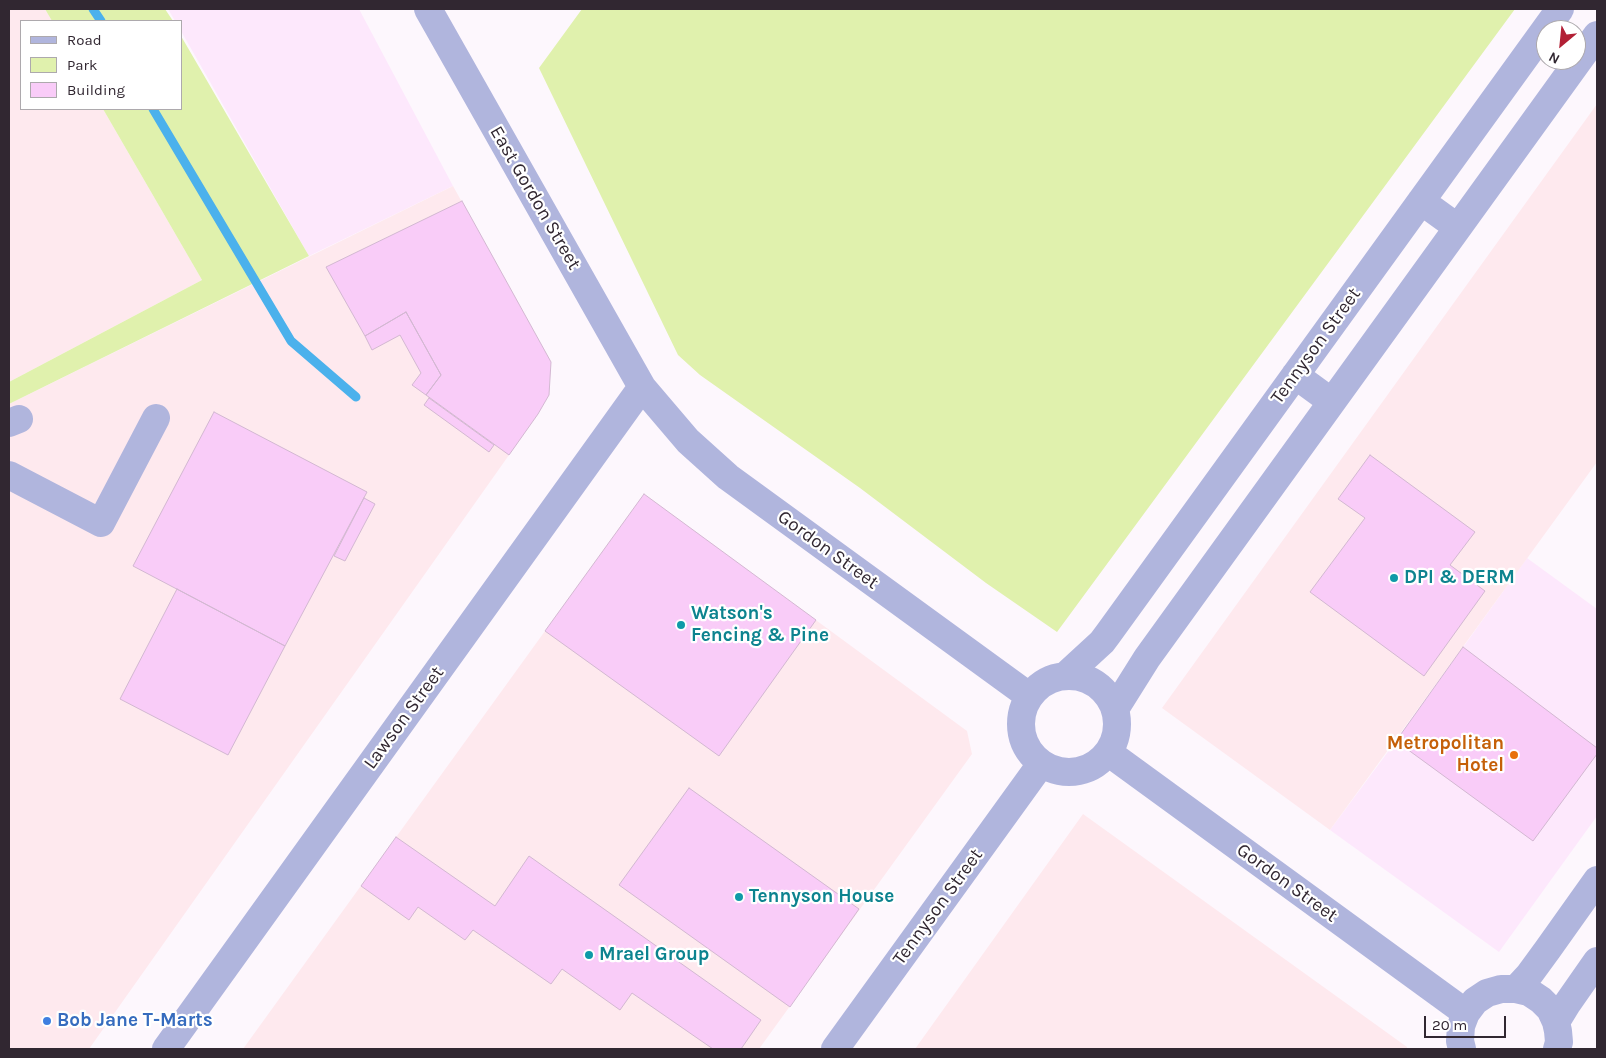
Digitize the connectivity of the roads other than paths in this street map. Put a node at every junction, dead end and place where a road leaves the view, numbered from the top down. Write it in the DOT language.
graph roads {
  1 [pos="428,9"];
  2 [pos="1560,9"];
  3 [pos="1597,35"];
  4 [pos="1421,201"];
  5 [pos="1457,227"];
  6 [pos="1295,375"];
  7 [pos="642,387"];
  8 [pos="1332,402"];
  9 [pos="156,418"];
  10 [pos="9,475"];
  11 [pos="1064,676"];
  12 [pos="1029,696"];
  13 [pos="1115,709"];
  14 [pos="1109,753"];
  15 [pos="1041,764"];
  16 [pos="1597,880"];
  17 [pos="1597,960"];
  18 [pos="1516,989"];
  19 [pos="1466,1013"];
  20 [pos="1559,1040"];
  21 [pos="166,1049"];
  22 [pos="835,1049"];
  23 [pos="1462,1049"];
  1 -- 7 [label="street, East Gordon Street"];
  2 -- 4 [label="street, Tennyson Street"];
  3 -- 5 [label="street"];
  4 -- 5 [label="street"];
  4 -- 6 [label="street, Tennyson Street"];
  5 -- 8 [label="street"];
  6 -- 8 [label="street"];
  6 -- 11 [label="street, Tennyson Street"];
  7 -- 12 [label="street, Gordon Street"];
  7 -- 21 [label="street, Lawson Street"];
  8 -- 13 [label="street"];
  9 -- 10 [label="street"];
  11 -- 12 [label="street"];
  11 -- 13 [label="street"];
  12 -- 15 [label="street"];
  13 -- 14 [label="street"];
  14 -- 15 [label="street"];
  14 -- 19 [label="street, Gordon Street"];
  15 -- 22 [label="street, Tennyson Street"];
  16 -- 18 [label="street"];
  17 -- 20 [label="street"];
  18 -- 19 [label="street"];
  18 -- 20 [label="street"];
  19 -- 23 [label="street"];
}
